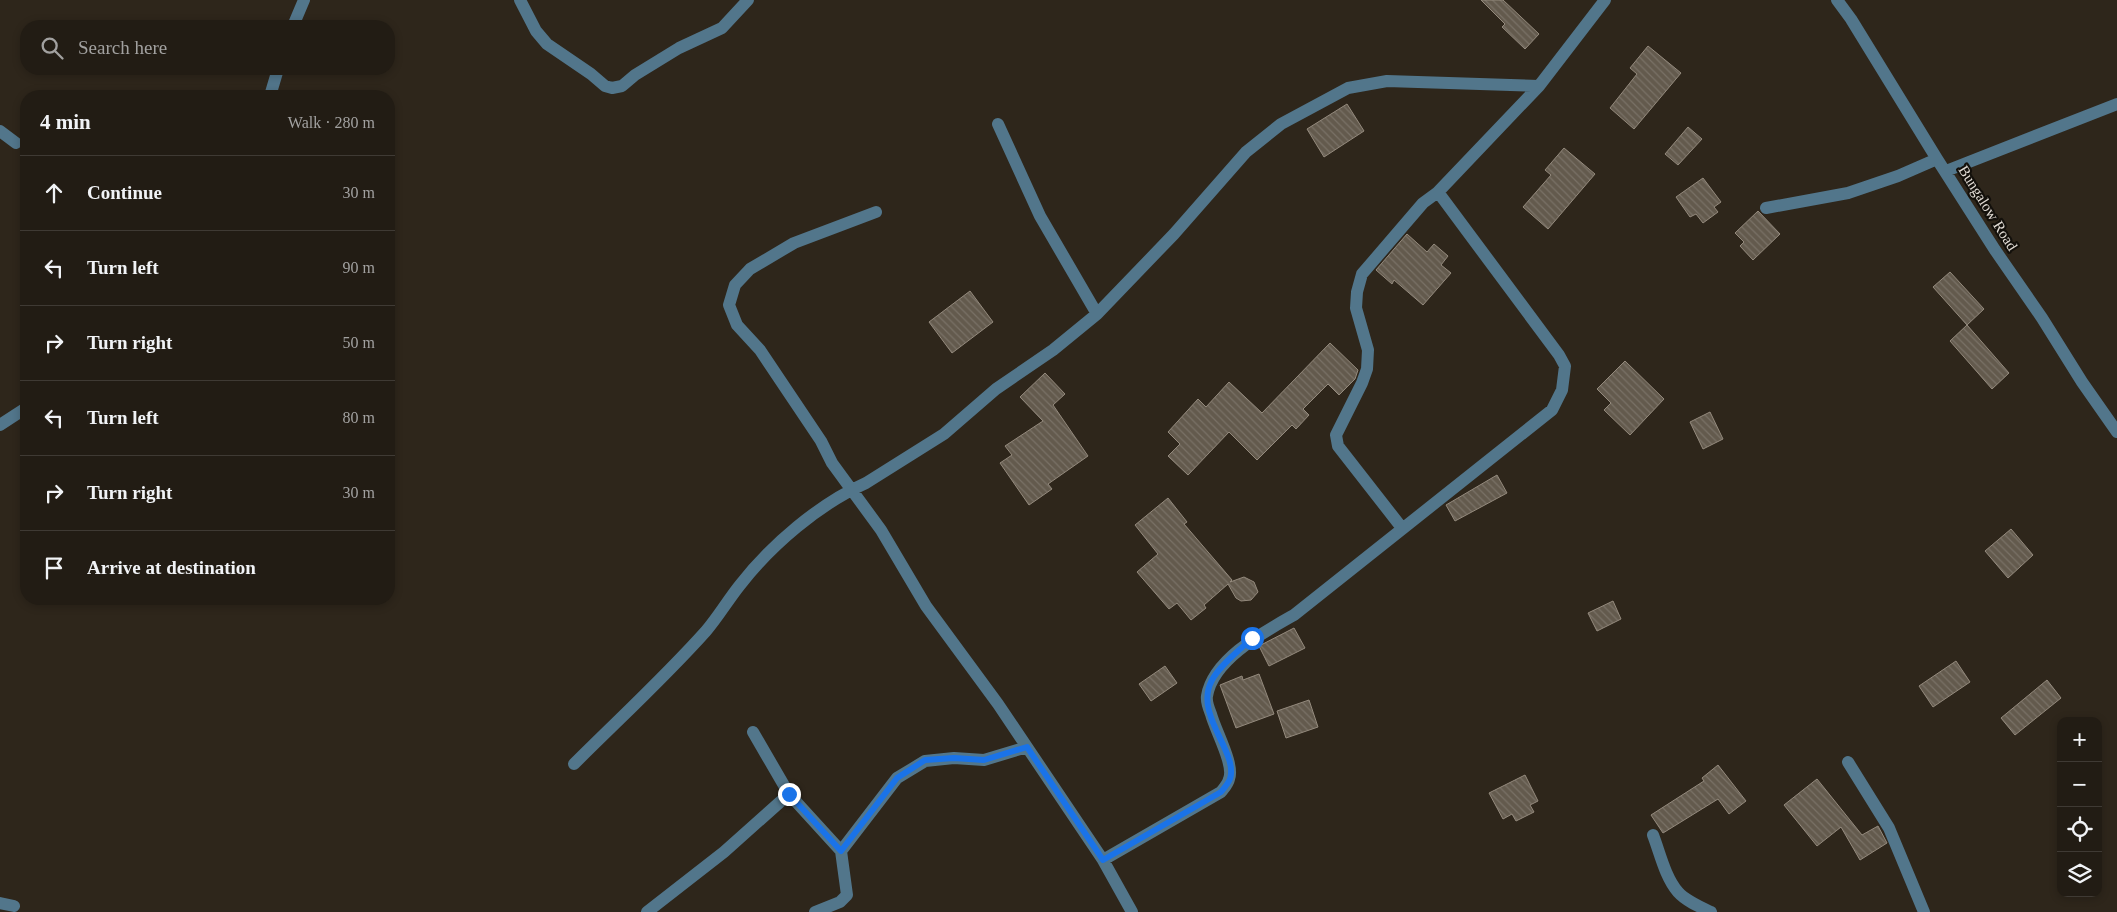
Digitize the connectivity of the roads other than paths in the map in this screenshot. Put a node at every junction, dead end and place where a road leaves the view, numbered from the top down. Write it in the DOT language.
graph roads {
  1 [pos="304,0"];
  2 [pos="520,0"];
  3 [pos="748,0"];
  4 [pos="1605,0"];
  5 [pos="1837,0"];
  6 [pos="296,20"];
  7 [pos="276,75"];
  8 [pos="1539,86"];
  9 [pos="272,90"];
  10 [pos="2117,104"];
  11 [pos="998,124"];
  12 [pos="0,130"];
  13 [pos="16,143"];
  14 [pos="1937,159"];
  15 [pos="1946,171"];
  16 [pos="1438,192"];
  17 [pos="1766,208"];
  18 [pos="876,212"];
  19 [pos="1097,314"];
  20 [pos="20,412"];
  21 [pos="0,426"];
  22 [pos="2117,432"];
  23 [pos="852,489"];
  24 [pos="1402,528"];
  25 [pos="752,732"];
  26 [pos="1027,747"];
  27 [pos="1848,762"];
  28 [pos="574,764"];
  29 [pos="789,794"];
  30 [pos="1653,835"];
  31 [pos="841,851"];
  32 [pos="1103,860"];
  33 [pos="0,904"];
  34 [pos="14,906"];
  35 [pos="647,912"];
  36 [pos="815,912"];
  37 [pos="1132,912"];
  38 [pos="1711,912"];
  39 [pos="1924,912"];
  1 -- 6 [label="street"];
  2 -- 3 [label="street"];
  4 -- 8 [label="street"];
  5 -- 14 [label="street, Bungalow Road"];
  7 -- 9 [label="street"];
  8 -- 16 [label="street"];
  8 -- 19 [label="street"];
  10 -- 15 [label="street"];
  11 -- 19 [label="street"];
  12 -- 13 [label="street"];
  14 -- 15 [label="street, Bungalow Road"];
  14 -- 17 [label="street"];
  15 -- 22 [label="street, Bungalow Road"];
  16 -- 24 [label="street"];
  16 -- 24 [label="street"];
  18 -- 23 [label="street"];
  19 -- 23 [label="street"];
  20 -- 21 [label="street"];
  23 -- 26 [label="street"];
  23 -- 28 [label="street"];
  24 -- 32 [label="street"];
  25 -- 29 [label="street"];
  26 -- 31 [label="street"];
  26 -- 32 [label="street"];
  27 -- 39 [label="street"];
  29 -- 31 [label="street"];
  29 -- 35 [label="street"];
  30 -- 38 [label="street"];
  31 -- 36 [label="street"];
  32 -- 37 [label="street"];
  33 -- 34 [label="street"];
}
